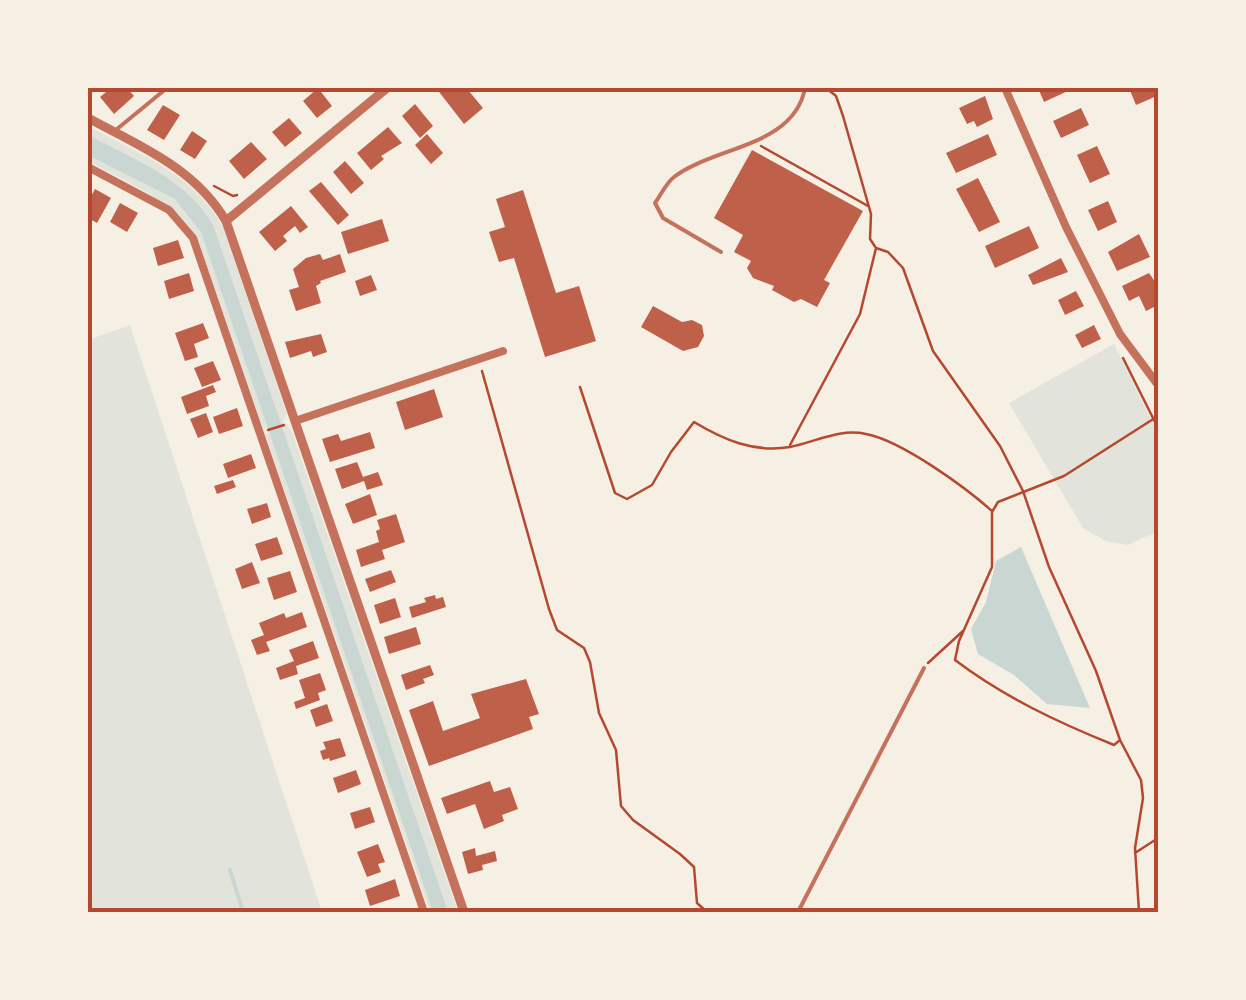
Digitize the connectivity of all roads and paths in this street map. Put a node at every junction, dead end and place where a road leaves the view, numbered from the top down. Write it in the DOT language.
graph roads {
  1 [pos="167,88"];
  2 [pos="387,88"];
  3 [pos="805,88"];
  4 [pos="826,88"];
  5 [pos="1005,88"];
  6 [pos="88,118"];
  7 [pos="114,132"];
  8 [pos="752,140"];
  9 [pos="88,166"];
  10 [pos="869,206"];
  11 [pos="226,221"];
  12 [pos="876,248"];
  13 [pos="721,252"];
  14 [pos="503,351"];
  15 [pos="1120,352"];
  16 [pos="479,360"];
  17 [pos="1158,385"];
  18 [pos="580,387"];
  19 [pos="1156,418"];
  20 [pos="290,423"];
  21 [pos="1158,428"];
  22 [pos="266,431"];
  23 [pos="790,447"];
  24 [pos="1024,491"];
  25 [pos="992,512"];
  26 [pos="964,630"];
  27 [pos="924,668"];
  28 [pos="1120,740"];
  29 [pos="1155,840"];
  30 [pos="1136,852"];
  31 [pos="424,912"];
  32 [pos="464,912"];
  33 [pos="706,912"];
  34 [pos="798,912"];
  35 [pos="1139,912"];
  1 -- 7 [label="lane"];
  2 -- 11 [label="street"];
  3 -- 8 [label="lane"];
  4 -- 10 [label="path"];
  5 -- 17 [label="street"];
  6 -- 7 [label="street"];
  7 -- 11 [label="street"];
  8 -- 10 [label="path"];
  8 -- 13 [label="lane"];
  9 -- 31 [label="street"];
  10 -- 12 [label="path"];
  11 -- 20 [label="street"];
  12 -- 23 [label="path"];
  12 -- 24 [label="path"];
  14 -- 16 [label="street"];
  15 -- 19 [label="path"];
  16 -- 20 [label="street"];
  16 -- 33 [label="path"];
  18 -- 23 [label="path"];
  19 -- 21 [label="path"];
  19 -- 24 [label="path"];
  20 -- 22 [label="path"];
  20 -- 32 [label="street"];
  23 -- 25 [label="path"];
  24 -- 25 [label="path"];
  24 -- 28 [label="path"];
  25 -- 26 [label="path"];
  26 -- 27 [label="path"];
  26 -- 28 [label="path"];
  27 -- 34 [label="lane"];
  28 -- 30 [label="path"];
  29 -- 30 [label="path"];
  30 -- 35 [label="path"];
}
